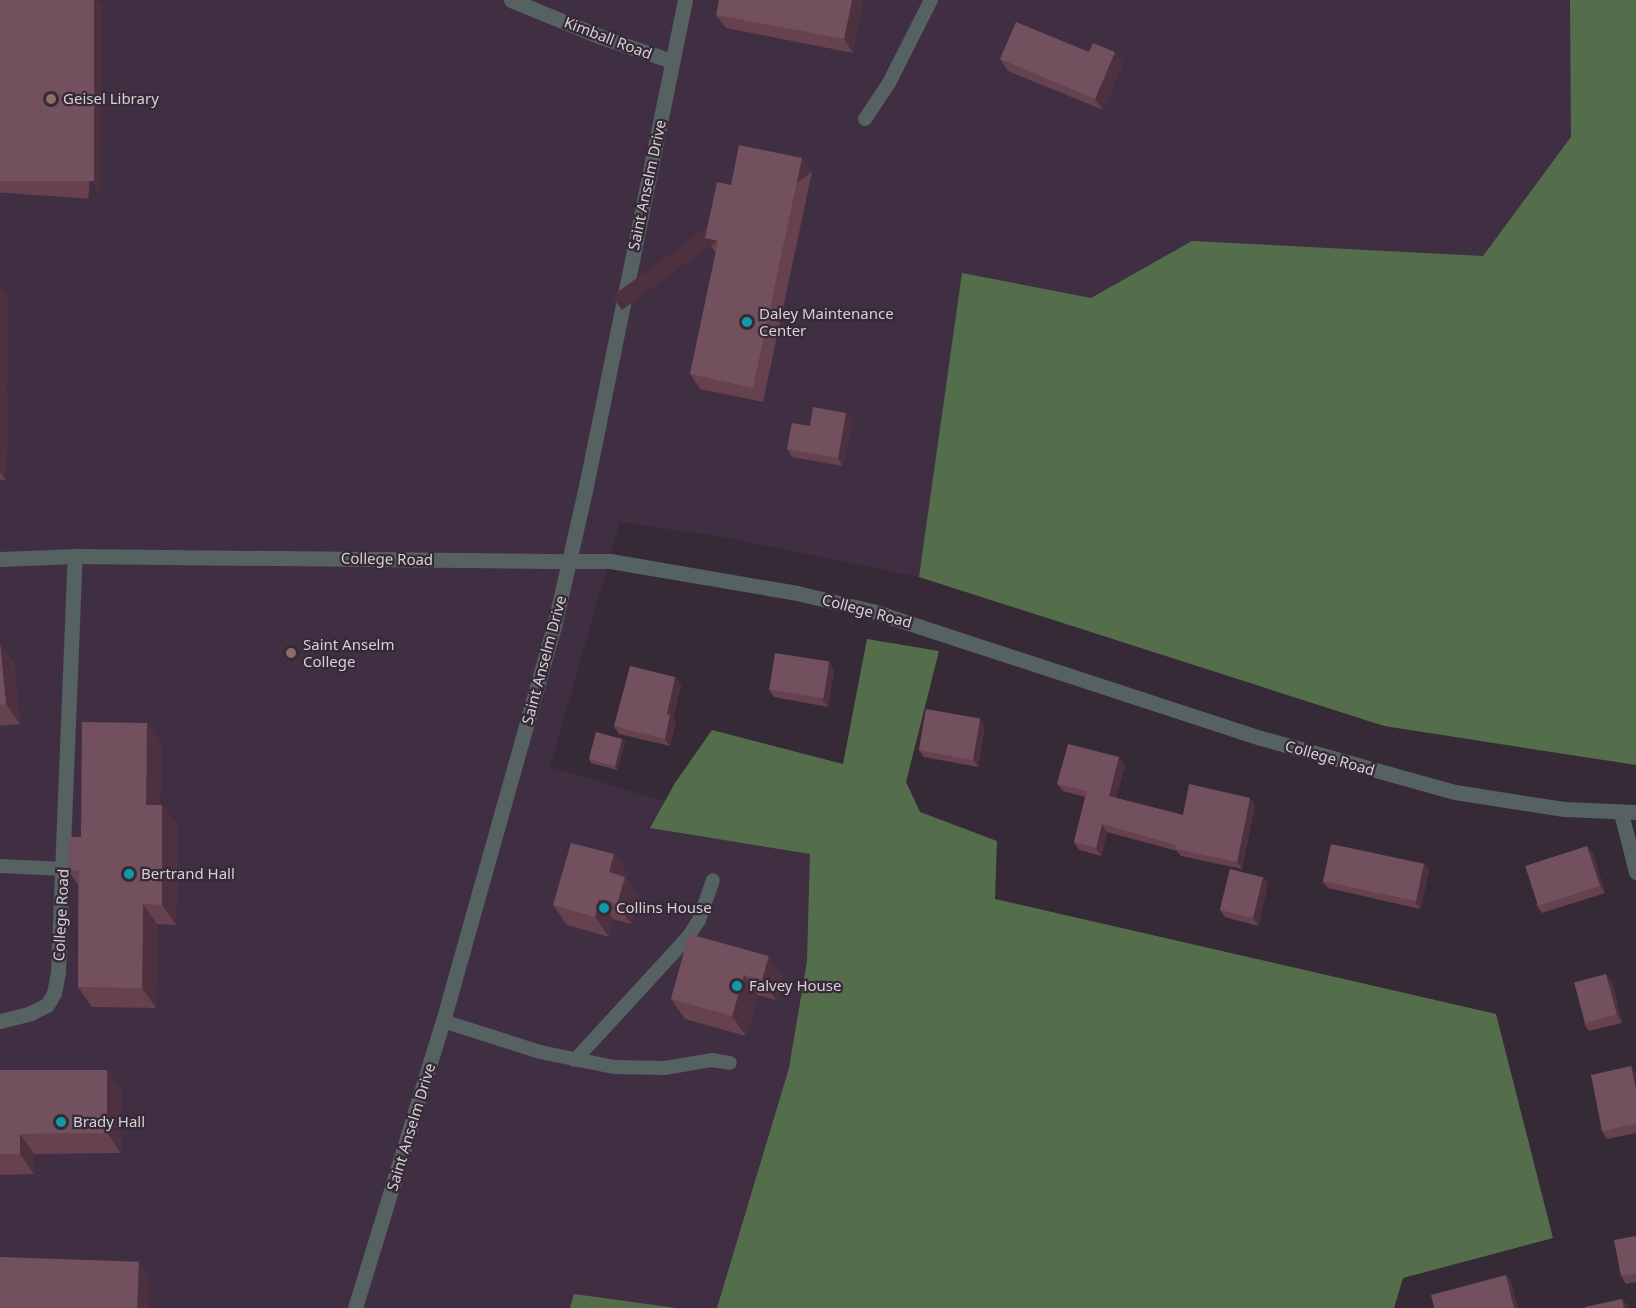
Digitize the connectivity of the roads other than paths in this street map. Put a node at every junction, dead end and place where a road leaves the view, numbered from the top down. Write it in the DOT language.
graph roads {
  1 [pos="511,0"];
  2 [pos="685,0"];
  3 [pos="931,0"];
  4 [pos="672,61"];
  5 [pos="865,119"];
  6 [pos="75,556"];
  7 [pos="0,559"];
  8 [pos="569,561"];
  9 [pos="1628,812"];
  10 [pos="0,866"];
  11 [pos="63,869"];
  12 [pos="1636,872"];
  13 [pos="713,880"];
  14 [pos="0,1021"];
  15 [pos="443,1021"];
  16 [pos="575,1060"];
  17 [pos="730,1063"];
  18 [pos="355,1308"];
  1 -- 4 [label="street, Kimball Road"];
  2 -- 4 [label="street, Saint Anselm Drive"];
  3 -- 5 [label="lane"];
  4 -- 8 [label="street, Saint Anselm Drive"];
  6 -- 7 [label="street, College Road"];
  6 -- 8 [label="street, College Road"];
  6 -- 11 [label="street, College Road"];
  8 -- 9 [label="street, College Road"];
  8 -- 15 [label="street, Saint Anselm Drive"];
  9 -- 12 [label="street"];
  10 -- 11 [label="lane"];
  11 -- 14 [label="street, College Road"];
  13 -- 16 [label="lane"];
  15 -- 16 [label="lane"];
  15 -- 18 [label="street, Saint Anselm Drive"];
  16 -- 17 [label="lane"];
}
